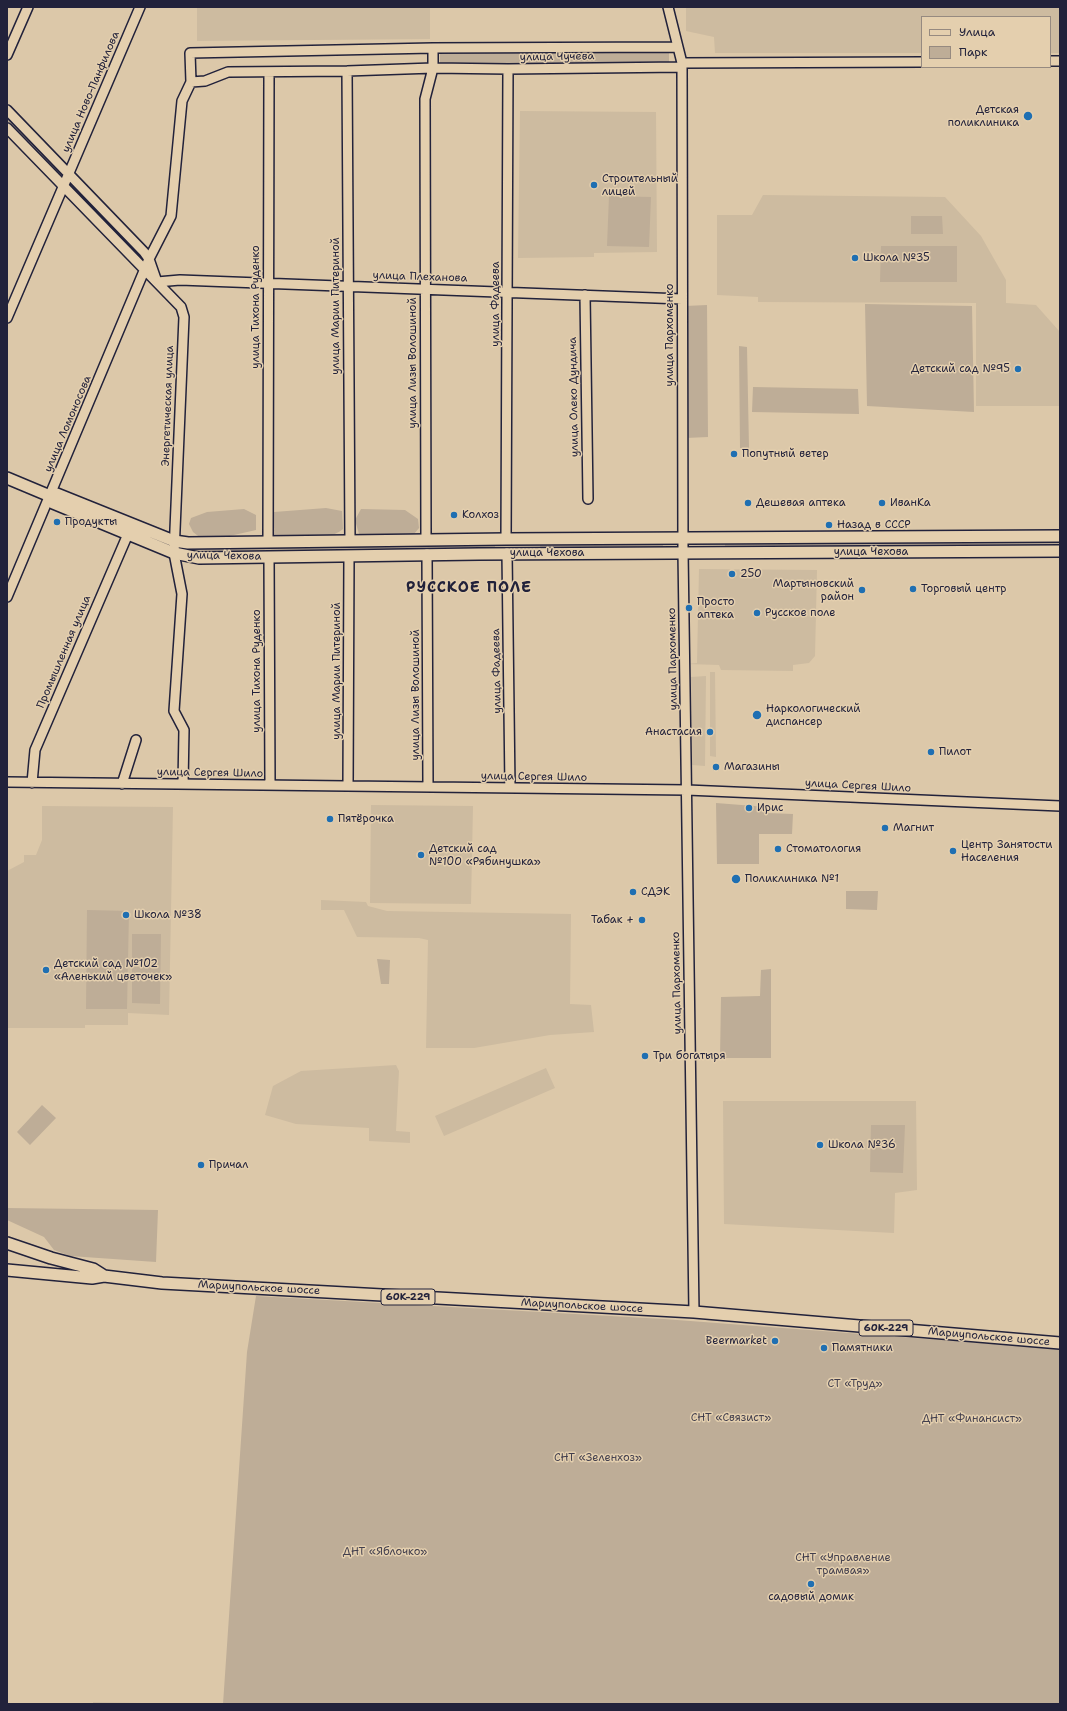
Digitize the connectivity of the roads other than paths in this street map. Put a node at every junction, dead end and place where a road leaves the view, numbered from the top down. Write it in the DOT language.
graph roads {
  1 [pos="28,7"];
  2 [pos="140,7"];
  3 [pos="668,7"];
  4 [pos="678,46"];
  5 [pos="433,48"];
  6 [pos="7,55"];
  7 [pos="921,62"];
  8 [pos="682,65"];
  9 [pos="433,68"];
  10 [pos="508,69"];
  11 [pos="347,71"];
  12 [pos="269,72"];
  13 [pos="192,82"];
  14 [pos="7,110"];
  15 [pos="7,128"];
  16 [pos="68,174"];
  17 [pos="63,186"];
  18 [pos="149,259"];
  19 [pos="145,271"];
  20 [pos="157,282"];
  21 [pos="268,283"];
  22 [pos="347,286"];
  23 [pos="425,289"];
  24 [pos="508,292"];
  25 [pos="585,295"];
  26 [pos="682,299"];
  27 [pos="7,318"];
  28 [pos="7,478"];
  29 [pos="50,496"];
  30 [pos="588,499"];
  31 [pos="128,534"];
  32 [pos="1060,536"];
  33 [pos="683,538"];
  34 [pos="506,539"];
  35 [pos="426,540"];
  36 [pos="174,541"];
  37 [pos="350,541"];
  38 [pos="268,542"];
  39 [pos="1060,551"];
  40 [pos="683,552"];
  41 [pos="174,553"];
  42 [pos="507,553"];
  43 [pos="427,554"];
  44 [pos="349,556"];
  45 [pos="269,557"];
  46 [pos="7,597"];
  47 [pos="136,740"];
  48 [pos="7,782"];
  49 [pos="32,783"];
  50 [pos="122,784"];
  51 [pos="183,784"];
  52 [pos="270,785"];
  53 [pos="348,786"];
  54 [pos="428,787"];
  55 [pos="510,788"];
  56 [pos="687,790"];
  57 [pos="1060,806"];
  58 [pos="7,1243"];
  59 [pos="7,1270"];
  60 [pos="104,1276"];
  61 [pos="694,1312"];
  62 [pos="1060,1343"];
  1 -- 6 [label="street"];
  2 -- 16 [label="street, улица Ново-Панфилова"];
  3 -- 4 [label="street, улица Пархоменко"];
  4 -- 5 [label="street, улица Чучева"];
  4 -- 8 [label="street, улица Пархоменко"];
  5 -- 9 [label="street"];
  5 -- 13 [label="street, улица Чучева"];
  7 -- 8 [label="street, улица Чучева"];
  8 -- 10 [label="street, улица Чучева"];
  8 -- 26 [label="street, улица Пархоменко"];
  9 -- 10 [label="street, улица Чучева"];
  9 -- 11 [label="street, улица Чучева"];
  9 -- 23 [label="street, улица Лизы Волошиной"];
  10 -- 24 [label="street, улица Фадеева"];
  11 -- 12 [label="street, улица Чучева"];
  11 -- 22 [label="street, улица Марии Питериной"];
  12 -- 13 [label="street, улица Чучева"];
  12 -- 21 [label="street, улица Тихона Руденко"];
  13 -- 18 [label="street, улица Ломоносова"];
  14 -- 16 [label="street, Энергетическая улица"];
  15 -- 17 [label="street, Энергетическая улица"];
  16 -- 17 [label="street, улица Ново-Панфилова"];
  16 -- 18 [label="street, Энергетическая улица"];
  17 -- 19 [label="street, Энергетическая улица"];
  17 -- 27 [label="street, улица Ново-Панфилова"];
  18 -- 19 [label="street, улица Ломоносова"];
  18 -- 20 [label="street, Энергетическая улица"];
  19 -- 20 [label="street, Энергетическая улица"];
  19 -- 29 [label="street, улица Ломоносова"];
  20 -- 21 [label="street, улица Плеханова"];
  20 -- 36 [label="street, Энергетическая улица"];
  21 -- 22 [label="street, улица Плеханова"];
  21 -- 38 [label="street, улица Тихона Руденко"];
  22 -- 23 [label="street, улица Плеханова"];
  22 -- 37 [label="street, улица Марии Питериной"];
  23 -- 24 [label="street, улица Плеханова"];
  23 -- 35 [label="street, улица Лизы Волошиной"];
  24 -- 25 [label="street, улица Плеханова"];
  24 -- 34 [label="street, улица Фадеева"];
  25 -- 26 [label="street, улица Плеханова"];
  25 -- 30 [label="street, улица Олеко Дундича"];
  26 -- 33 [label="street, улица Пархоменко"];
  28 -- 29 [label="main road, улица Чехова"];
  29 -- 31 [label="main road, улица Чехова"];
  29 -- 36 [label="main road, улица Чехова"];
  29 -- 46 [label="street, улица Ломоносова"];
  31 -- 41 [label="main road, улица Чехова"];
  31 -- 49 [label="street, Промышленная улица"];
  32 -- 33 [label="main road, улица Чехова"];
  33 -- 34 [label="main road, улица Чехова"];
  33 -- 40 [label="street, улица Пархоменко"];
  34 -- 35 [label="main road, улица Чехова"];
  34 -- 42 [label="main road"];
  35 -- 37 [label="main road, улица Чехова"];
  36 -- 38 [label="main road, улица Чехова"];
  36 -- 41 [label="street, Энергетическая улица"];
  37 -- 38 [label="main road, улица Чехова"];
  39 -- 40 [label="main road, улица Чехова"];
  40 -- 42 [label="main road, улица Чехова"];
  40 -- 56 [label="street, улица Пархоменко"];
  41 -- 45 [label="main road, улица Чехова"];
  41 -- 51 [label="street"];
  42 -- 43 [label="main road, улица Чехова"];
  42 -- 55 [label="street, улица Фадеева"];
  43 -- 44 [label="main road, улица Чехова"];
  43 -- 54 [label="street, улица Лизы Волошиной"];
  44 -- 45 [label="main road, улица Чехова"];
  44 -- 53 [label="street, улица Марии Питериной"];
  45 -- 52 [label="street, улица Тихона Руденко"];
  47 -- 50 [label="street"];
  48 -- 49 [label="street, улица Сергея Шило"];
  49 -- 50 [label="street, улица Сергея Шило"];
  50 -- 51 [label="street, улица Сергея Шило"];
  51 -- 52 [label="street, улица Сергея Шило"];
  52 -- 53 [label="street, улица Сергея Шило"];
  53 -- 54 [label="street, улица Сергея Шило"];
  54 -- 55 [label="street, улица Сергея Шило"];
  55 -- 56 [label="street, улица Сергея Шило"];
  56 -- 57 [label="street, улица Сергея Шило"];
  56 -- 61 [label="street, улица Пархоменко"];
  58 -- 60 [label="main road, Мариупольское шоссе"];
  59 -- 60 [label="main road, Мариупольское шоссе"];
  60 -- 61 [label="main road, Мариупольское шоссе / 60К-229"];
  61 -- 62 [label="main road, Мариупольское шоссе / 60К-229"];
}
